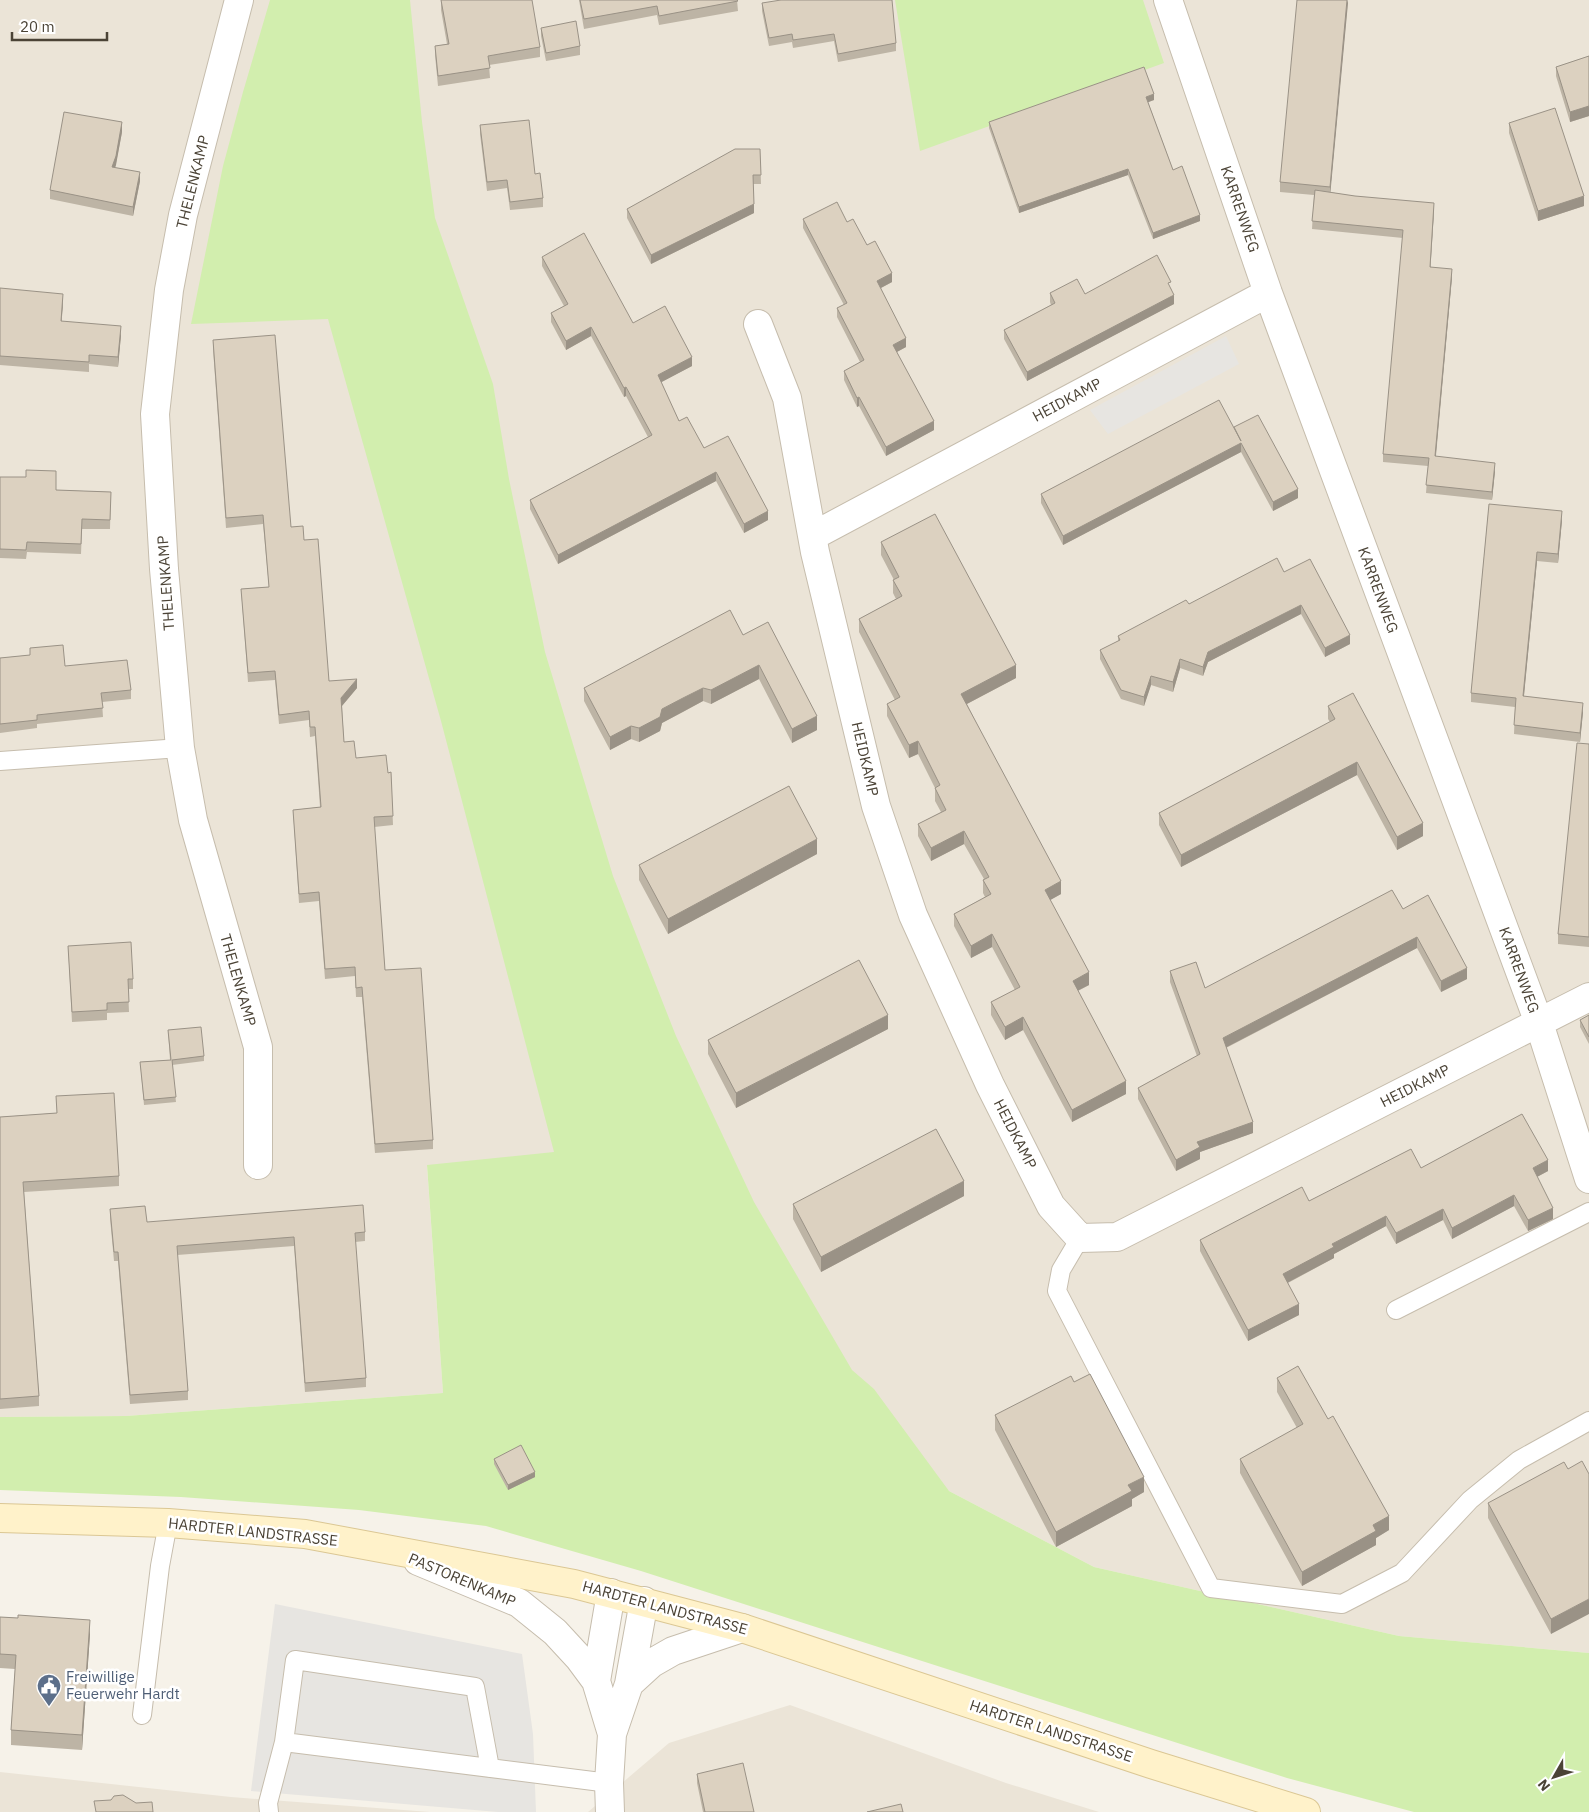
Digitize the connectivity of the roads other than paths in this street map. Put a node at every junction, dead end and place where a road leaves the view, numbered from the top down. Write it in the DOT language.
graph roads {
  1 [pos="239,0"];
  2 [pos="1168,0"];
  3 [pos="1268,293"];
  4 [pos="758,324"];
  5 [pos="813,536"];
  6 [pos="180,748"];
  7 [pos="0,761"];
  8 [pos="1589,996"];
  9 [pos="1539,1023"];
  10 [pos="258,1165"];
  11 [pos="1589,1179"];
  12 [pos="1589,1212"];
  13 [pos="1080,1238"];
  14 [pos="1396,1310"];
  15 [pos="1589,1422"];
  16 [pos="0,1518"];
  17 [pos="168,1523"];
  18 [pos="387,1548"];
  19 [pos="611,1593"];
  20 [pos="644,1601"];
  21 [pos="742,1628"];
  22 [pos="596,1681"];
  23 [pos="629,1684"];
  24 [pos="142,1715"];
  25 [pos="612,1734"];
  26 [pos="284,1742"];
  27 [pos="490,1768"];
  28 [pos="609,1783"];
  29 [pos="268,1808"];
  30 [pos="610,1812"];
  31 [pos="1306,1812"];
  1 -- 6 [label="street, THELENKAMP"];
  2 -- 3 [label="street, KARRENWEG"];
  3 -- 5 [label="street, HEIDKAMP"];
  3 -- 9 [label="street, KARRENWEG"];
  4 -- 5 [label="street, HEIDKAMP"];
  5 -- 13 [label="street, HEIDKAMP"];
  6 -- 7 [label="lane"];
  6 -- 10 [label="street, THELENKAMP"];
  8 -- 9 [label="street, HEIDKAMP"];
  9 -- 11 [label="street, KARRENWEG"];
  9 -- 13 [label="street, HEIDKAMP"];
  12 -- 14 [label="lane"];
  13 -- 15 [label="lane"];
  16 -- 17 [label="main road, HARDTER LANDSTRASSE"];
  17 -- 18 [label="main road, HARDTER LANDSTRASSE"];
  17 -- 24 [label="lane"];
  18 -- 19 [label="main road, HARDTER LANDSTRASSE"];
  18 -- 22 [label="street, PASTORENKAMP"];
  19 -- 20 [label="main road, HARDTER LANDSTRASSE"];
  19 -- 22 [label="street, PASTORENKAMP"];
  20 -- 21 [label="main road, HARDTER LANDSTRASSE"];
  20 -- 23 [label="street, PASTORENKAMP"];
  21 -- 23 [label="street, PASTORENKAMP"];
  21 -- 31 [label="main road, HARDTER LANDSTRASSE"];
  22 -- 25 [label="street, PASTORENKAMP"];
  23 -- 25 [label="street, PASTORENKAMP"];
  25 -- 28 [label="street, PASTORENKAMP"];
  26 -- 27 [label="lane"];
  26 -- 27 [label="lane"];
  26 -- 29 [label="lane"];
  27 -- 28 [label="lane"];
  28 -- 30 [label="street, PASTORENKAMP"];
}
